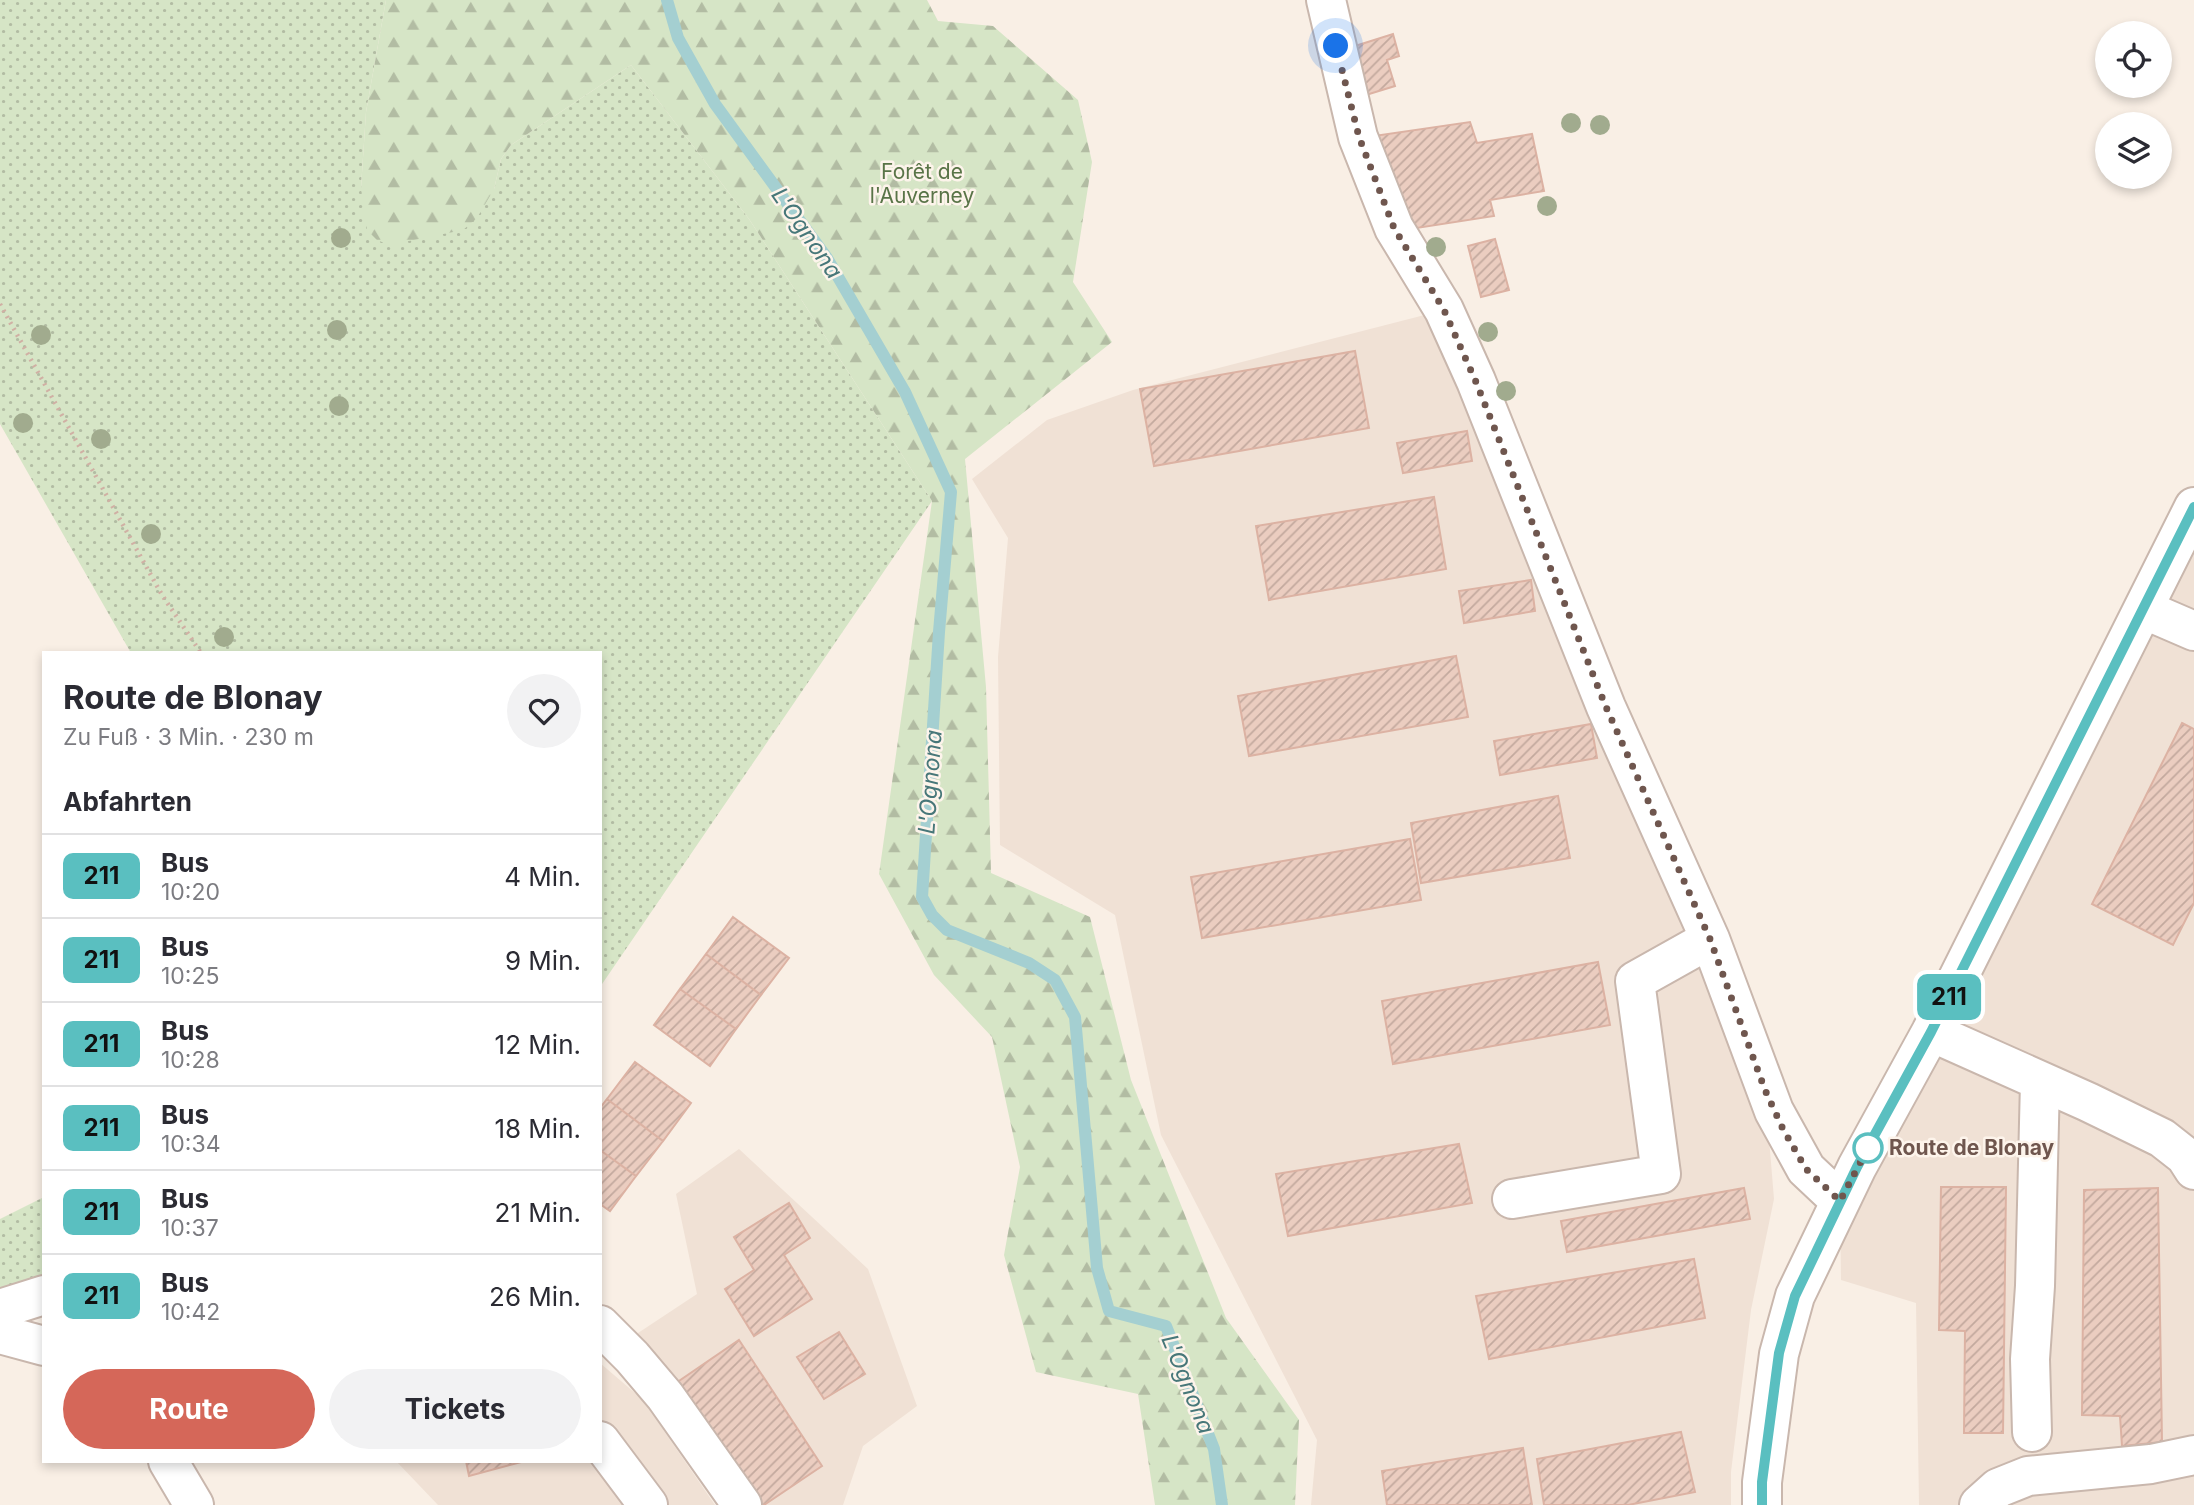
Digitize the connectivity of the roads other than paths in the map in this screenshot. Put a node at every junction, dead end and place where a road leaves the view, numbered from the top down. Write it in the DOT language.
graph roads {
  1 [pos="1326,0"];
  2 [pos="2194,507"];
  3 [pos="2143,609"];
  4 [pos="2194,631"];
  5 [pos="1710,939"];
  6 [pos="1931,1032"];
  7 [pos="2040,1082"];
  8 [pos="2178,1144"];
  9 [pos="2194,1170"];
  10 [pos="1512,1199"];
  11 [pos="1840,1201"];
  12 [pos="42,1296"];
  13 [pos="0,1309"];
  14 [pos="602,1327"];
  15 [pos="0,1334"];
  16 [pos="42,1345"];
  17 [pos="2032,1432"];
  18 [pos="602,1444"];
  19 [pos="2194,1455"];
  20 [pos="169,1463"];
  21 [pos="194,1505"];
  22 [pos="648,1505"];
  23 [pos="742,1505"];
  24 [pos="1762,1505"];
  25 [pos="1979,1505"];
  1 -- 5 [label="street"];
  2 -- 3 [label="street"];
  3 -- 4 [label="street"];
  3 -- 6 [label="street"];
  5 -- 10 [label="street"];
  5 -- 11 [label="street"];
  6 -- 7 [label="street"];
  6 -- 11 [label="street"];
  7 -- 8 [label="street"];
  7 -- 17 [label="street"];
  8 -- 9 [label="street"];
  11 -- 24 [label="street"];
  12 -- 13 [label="street"];
  14 -- 23 [label="street"];
  15 -- 16 [label="street"];
  18 -- 22 [label="street"];
  19 -- 25 [label="street"];
  20 -- 21 [label="street"];
}
